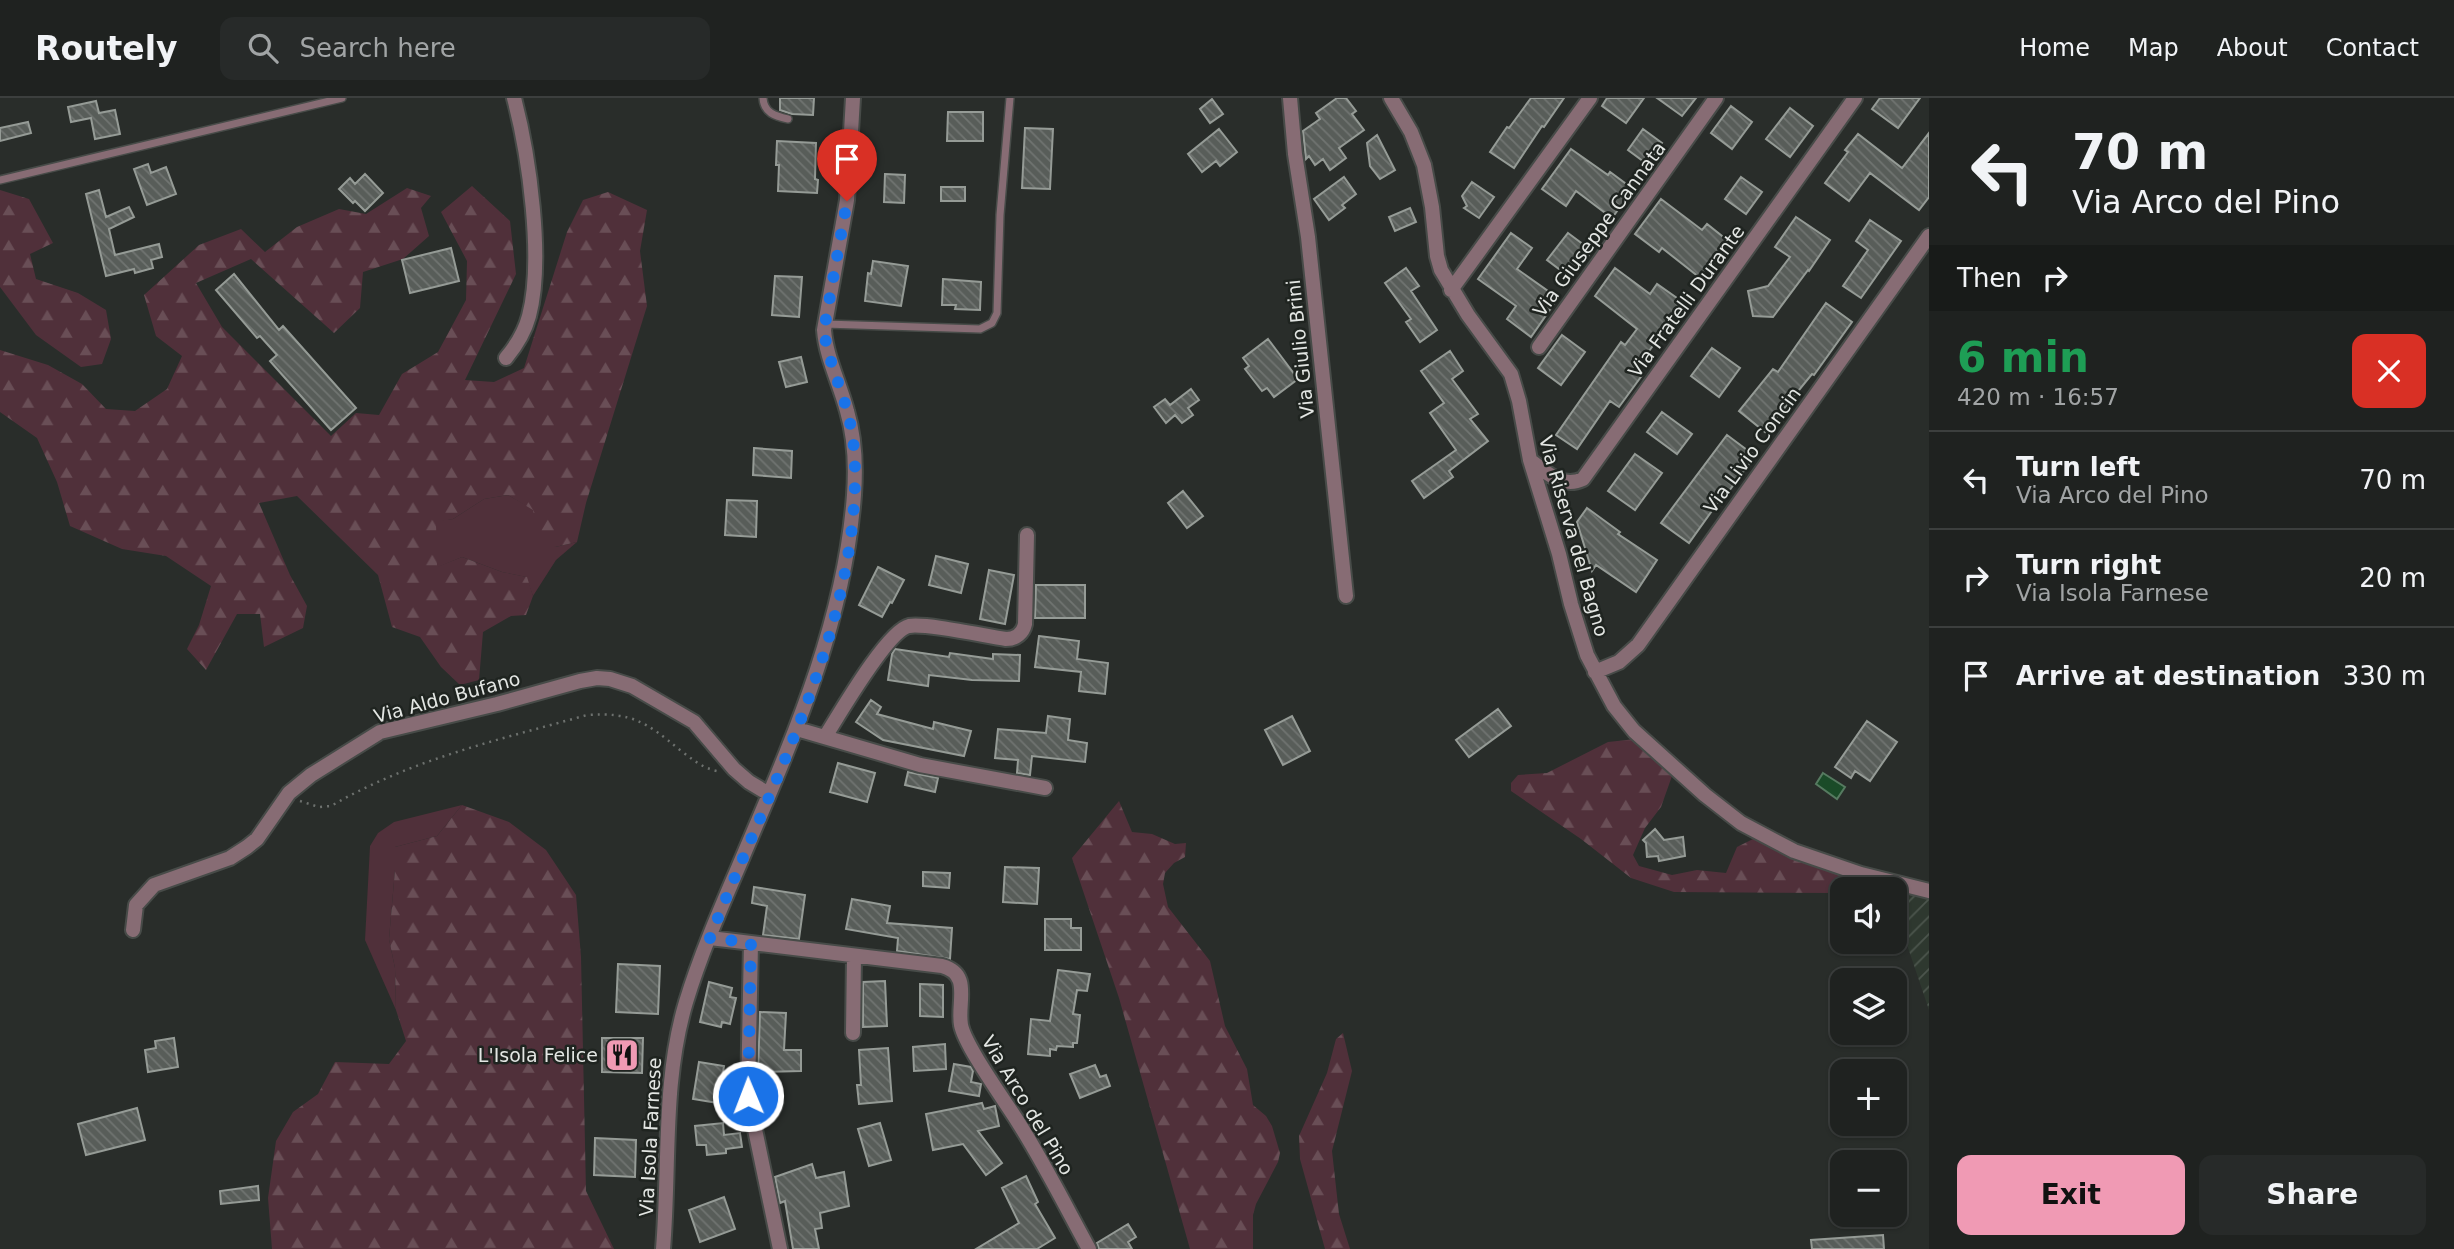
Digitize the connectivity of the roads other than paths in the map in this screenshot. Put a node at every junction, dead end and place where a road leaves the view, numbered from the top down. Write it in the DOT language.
graph roads {
  1 [pos="342,98"];
  2 [pos="514,98"];
  3 [pos="763,98"];
  4 [pos="853,98"];
  5 [pos="1010,98"];
  6 [pos="1290,98"];
  7 [pos="1391,98"];
  8 [pos="1590,98"];
  9 [pos="1716,98"];
  10 [pos="1856,98"];
  11 [pos="788,119"];
  12 [pos="0,180"];
  13 [pos="1929,236"];
  14 [pos="1451,290"];
  15 [pos="825,324"];
  16 [pos="1539,347"];
  17 [pos="506,358"];
  18 [pos="1530,460"];
  19 [pos="1027,536"];
  20 [pos="1346,596"];
  21 [pos="1595,672"];
  22 [pos="797,729"];
  23 [pos="825,737"];
  24 [pos="1045,788"];
  25 [pos="769,794"];
  26 [pos="1929,891"];
  27 [pos="133,930"];
  28 [pos="710,938"];
  29 [pos="751,943"];
  30 [pos="854,956"];
  31 [pos="853,1033"];
  32 [pos="663,1249"];
  33 [pos="780,1249"];
  34 [pos="1089,1249"];
  1 -- 12 [label="lane"];
  2 -- 17 [label="street"];
  3 -- 11 [label="lane"];
  4 -- 15 [label="street, Via Isola Farnese"];
  5 -- 15 [label="lane"];
  6 -- 20 [label="street, Via Giulio Brini"];
  7 -- 14 [label="street, Via Riserva del Bagno"];
  8 -- 14 [label="street"];
  9 -- 16 [label="street, Via Giuseppe Cannata"];
  10 -- 18 [label="street, Via Fratelli Durante"];
  13 -- 21 [label="street, Via Livio Concin"];
  14 -- 18 [label="street, Via Riserva del Bagno"];
  15 -- 22 [label="street, Via Isola Farnese"];
  18 -- 21 [label="street, Via Riserva del Bagno"];
  19 -- 23 [label="street"];
  21 -- 26 [label="street, Via Riserva del Bagno"];
  22 -- 23 [label="street"];
  22 -- 25 [label="street, Via Isola Farnese"];
  23 -- 24 [label="street"];
  25 -- 27 [label="street, Via Aldo Bufano"];
  25 -- 28 [label="street, Via Isola Farnese"];
  28 -- 29 [label="street, Via Arco del Pino"];
  28 -- 32 [label="street, Via Isola Farnese"];
  29 -- 30 [label="street, Via Arco del Pino"];
  29 -- 33 [label="street"];
  30 -- 31 [label="street"];
  30 -- 34 [label="street, Via Arco del Pino"];
}
